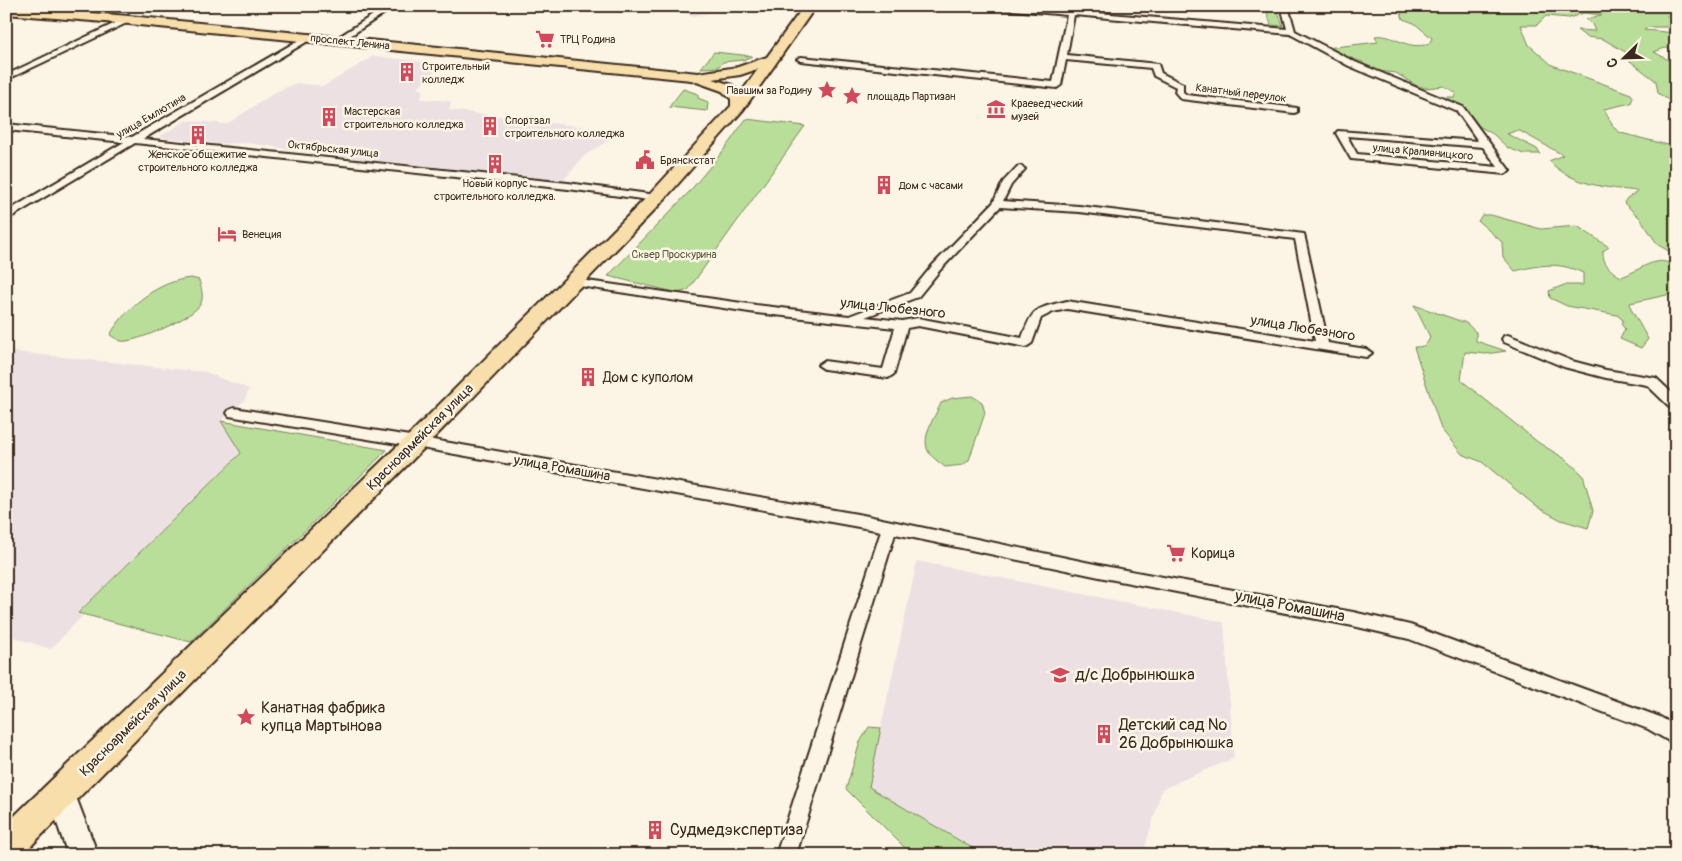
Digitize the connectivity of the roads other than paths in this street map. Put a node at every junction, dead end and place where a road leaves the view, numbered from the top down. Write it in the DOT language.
graph roads {
  1 [pos="392,6"];
  2 [pos="810,6"];
  3 [pos="991,6"];
  4 [pos="1284,6"];
  5 [pos="1671,6"];
  6 [pos="1676,8"];
  7 [pos="6,10"];
  8 [pos="1071,10"];
  9 [pos="129,20"];
  10 [pos="1292,32"];
  11 [pos="309,38"];
  12 [pos="338,40"];
  13 [pos="1062,57"];
  14 [pos="800,59"];
  15 [pos="772,60"];
  16 [pos="694,76"];
  17 [pos="6,78"];
  18 [pos="738,107"];
  19 [pos="1294,110"];
  20 [pos="6,127"];
  21 [pos="132,141"];
  22 [pos="1484,144"];
  23 [pos="1020,169"];
  24 [pos="656,198"];
  25 [pos="997,204"];
  26 [pos="6,217"];
  27 [pos="573,282"];
  28 [pos="849,318"];
  29 [pos="902,325"];
  30 [pos="1508,339"];
  31 [pos="1322,346"];
  32 [pos="1366,353"];
  33 [pos="824,365"];
  34 [pos="1676,405"];
  35 [pos="234,413"];
  36 [pos="416,442"];
  37 [pos="890,526"];
  38 [pos="1676,736"];
  39 [pos="61,794"];
  40 [pos="6,847"];
  41 [pos="83,855"];
  42 [pos="786,855"];
  1 -- 12 [label="street"];
  2 -- 15 [label="main road, Красноармейская улица"];
  3 -- 8 [label="street"];
  4 -- 10 [label="street"];
  5 -- 6 [label="street"];
  7 -- 9 [label="main road, проспект Ленина"];
  8 -- 10 [label="street"];
  8 -- 13 [label="street"];
  9 -- 11 [label="main road, проспект Ленина"];
  9 -- 17 [label="street"];
  10 -- 22 [label="street, улица Крапивницкого"];
  11 -- 12 [label="main road, проспект Ленина"];
  11 -- 21 [label="street, улица Емлютина"];
  12 -- 16 [label="main road, проспект Ленина"];
  13 -- 14 [label="street"];
  13 -- 19 [label="street, Канатный переулок"];
  15 -- 16 [label="main road"];
  15 -- 18 [label="main road, Красноармейская улица"];
  16 -- 18 [label="main road"];
  18 -- 24 [label="main road, Красноармейская улица"];
  20 -- 21 [label="street, Октябрьская улица"];
  21 -- 24 [label="street, Октябрьская улица"];
  21 -- 26 [label="street, улица Емлютина"];
  22 -- 22 [label="street, улица Крапивницкого"];
  23 -- 25 [label="street"];
  24 -- 27 [label="main road, Красноармейская улица"];
  25 -- 28 [label="street"];
  25 -- 31 [label="street"];
  27 -- 28 [label="street, улица Любезного"];
  27 -- 36 [label="main road, Красноармейская улица"];
  28 -- 29 [label="street, улица Любезного"];
  29 -- 31 [label="street, улица Любезного"];
  29 -- 33 [label="street"];
  30 -- 34 [label="street"];
  31 -- 32 [label="street, улица Любезного"];
  35 -- 36 [label="street, улица Ромашина"];
  36 -- 37 [label="street, улица Ромашина"];
  36 -- 39 [label="main road, Красноармейская улица"];
  37 -- 38 [label="street, улица Ромашина"];
  37 -- 42 [label="street"];
  39 -- 40 [label="main road, Красноармейская улица"];
  39 -- 41 [label="main road"];
}
